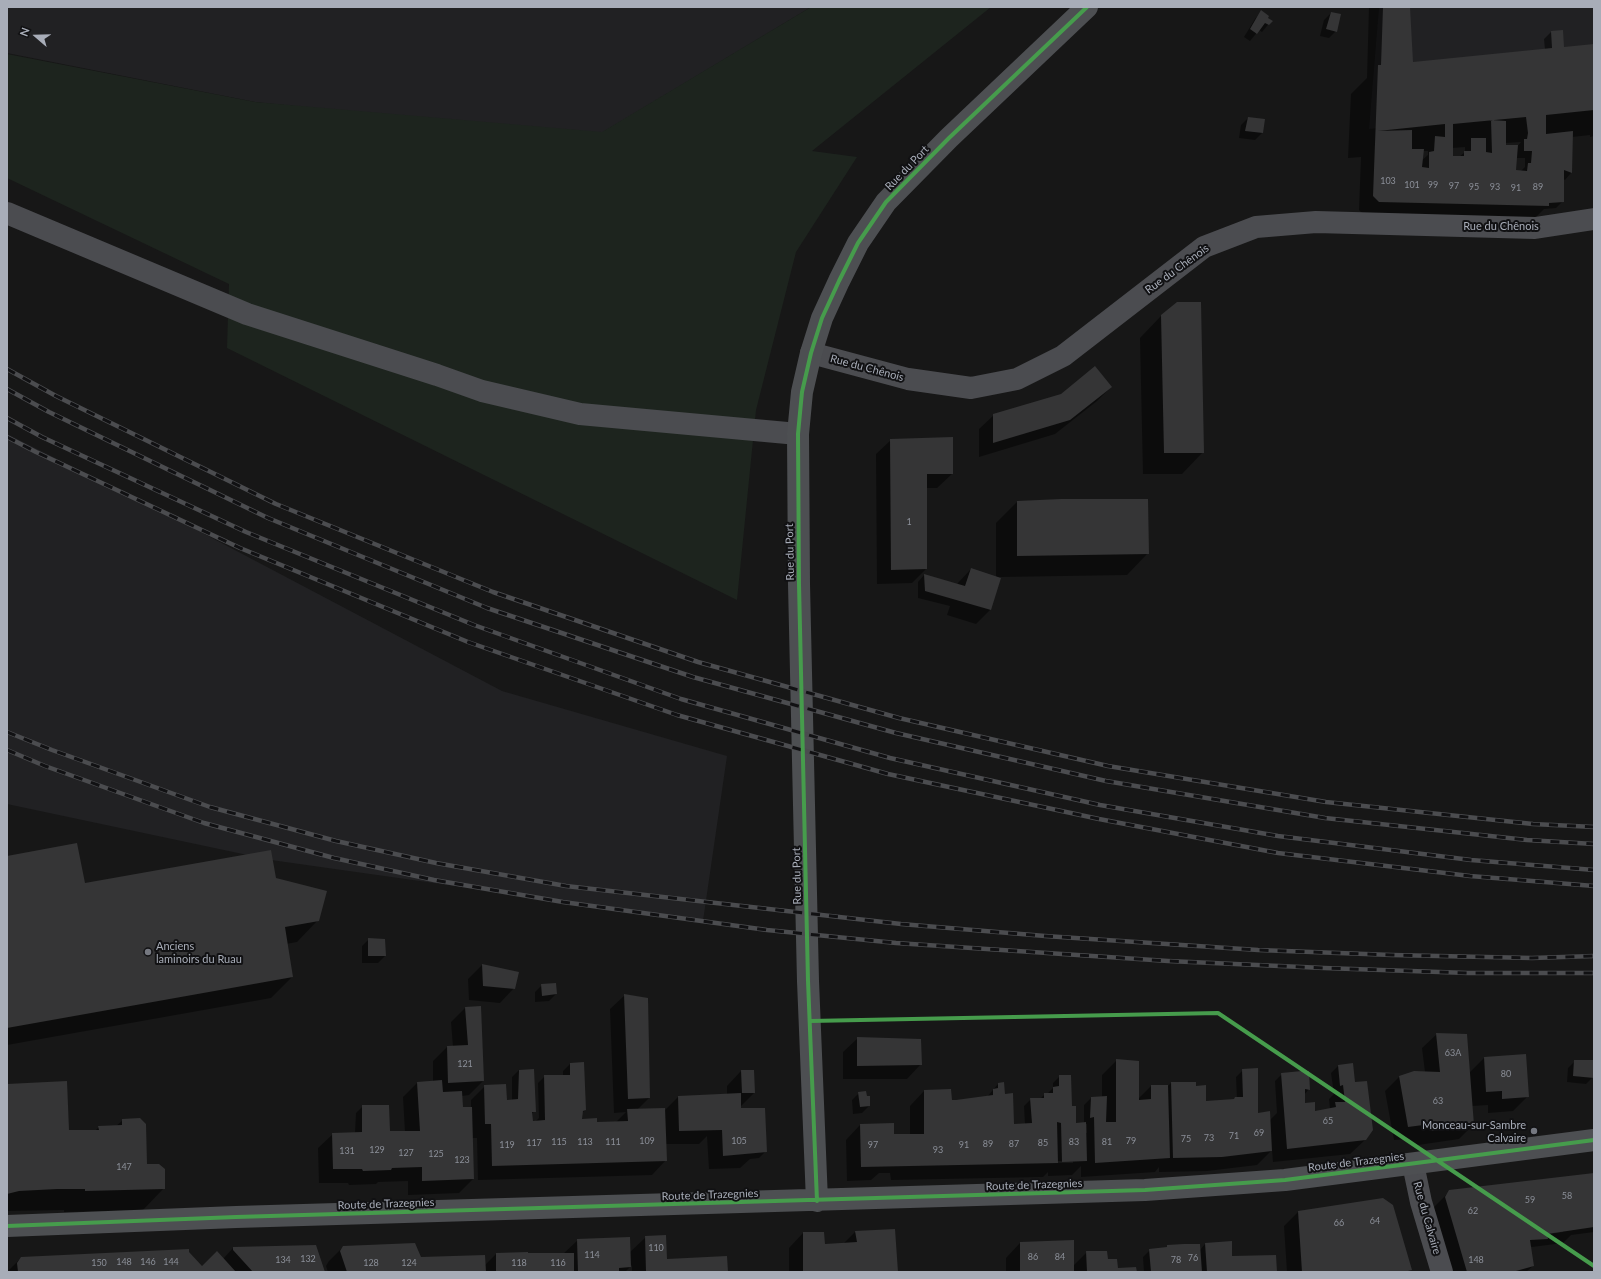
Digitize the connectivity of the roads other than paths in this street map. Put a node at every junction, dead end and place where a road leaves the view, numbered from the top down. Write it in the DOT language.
graph roads {
  1 [pos="1087,7"];
  2 [pos="7,213"];
  3 [pos="1594,219"];
  4 [pos="811,353"];
  5 [pos="798,434"];
  6 [pos="1594,1140"];
  7 [pos="1413,1164"];
  8 [pos="817,1201"];
  9 [pos="7,1226"];
  10 [pos="1442,1272"];
  1 -- 4 [label="main road, Rue du Port"];
  2 -- 5 [label="street"];
  3 -- 4 [label="street, Rue du Chênois"];
  4 -- 5 [label="main road, Rue du Port"];
  5 -- 8 [label="main road, Rue du Port"];
  6 -- 7 [label="main road, Route de Trazegnies"];
  7 -- 8 [label="main road, Route de Trazegnies"];
  7 -- 10 [label="street, Rue du Calvaire"];
  8 -- 9 [label="main road, Route de Trazegnies"];
}
